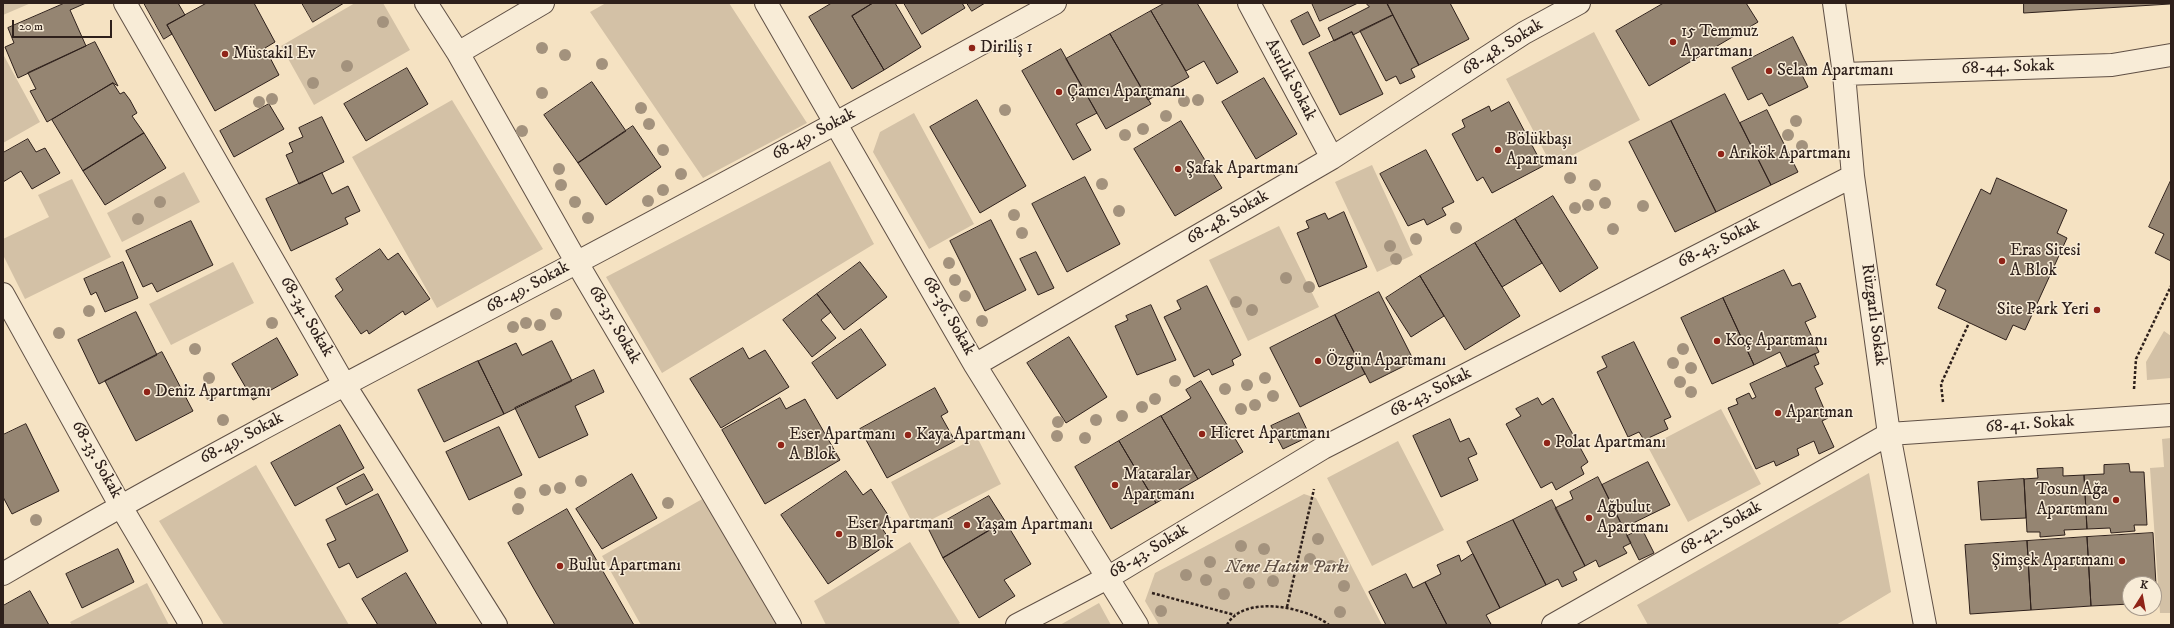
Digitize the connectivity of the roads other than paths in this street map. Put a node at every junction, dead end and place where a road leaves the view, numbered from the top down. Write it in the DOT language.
graph roads {
  1 [pos="125,3"];
  2 [pos="426,3"];
  3 [pos="543,3"];
  4 [pos="766,3"];
  5 [pos="1055,3"];
  6 [pos="1249,3"];
  7 [pos="1579,3"];
  8 [pos="1834,3"];
  9 [pos="458,53"];
  10 [pos="2171,55"];
  11 [pos="1844,74"];
  12 [pos="836,123"];
  13 [pos="1332,158"];
  14 [pos="1853,176"];
  15 [pos="577,262"];
  16 [pos="3,294"];
  17 [pos="976,365"];
  18 [pos="344,384"];
  19 [pos="2171,415"];
  20 [pos="1889,434"];
  21 [pos="120,505"];
  22 [pos="3,574"];
  23 [pos="1109,577"];
  24 [pos="191,625"];
  25 [pos="496,625"];
  26 [pos="790,625"];
  27 [pos="1017,625"];
  28 [pos="1137,625"];
  29 [pos="1553,625"];
  30 [pos="1925,625"];
  1 -- 18 [label="street, 68-34. Sokak"];
  2 -- 9 [label="street, 68-35. Sokak"];
  3 -- 9 [label="street"];
  4 -- 12 [label="street, 68-36. Sokak"];
  5 -- 12 [label="street, 68-49. Sokak"];
  6 -- 13 [label="street, Asırlık Sokak"];
  7 -- 13 [label="street, 68-48. Sokak"];
  8 -- 11 [label="street, Rüzgarlı Sokak"];
  9 -- 15 [label="street, 68-35. Sokak"];
  10 -- 11 [label="street, 68-44. Sokak"];
  11 -- 14 [label="street, Rüzgarlı Sokak"];
  12 -- 15 [label="street, 68-49. Sokak"];
  12 -- 17 [label="street, 68-36. Sokak"];
  13 -- 17 [label="street, 68-48. Sokak"];
  14 -- 20 [label="street, Rüzgarlı Sokak"];
  14 -- 23 [label="street, 68-43. Sokak"];
  15 -- 18 [label="street, 68-49. Sokak"];
  15 -- 26 [label="street, 68-35. Sokak"];
  16 -- 21 [label="street, 68-33. Sokak"];
  17 -- 23 [label="street, 68-36. Sokak"];
  18 -- 21 [label="street, 68-49. Sokak"];
  18 -- 25 [label="street, 68-34. Sokak"];
  19 -- 20 [label="street, 68-41. Sokak"];
  20 -- 29 [label="street, 68-42. Sokak"];
  20 -- 30 [label="street, Rüzgarlı Sokak"];
  21 -- 22 [label="street, 68-49. Sokak"];
  21 -- 24 [label="street, 68-33. Sokak"];
  23 -- 27 [label="street, 68-43. Sokak"];
  23 -- 28 [label="street, 68-36. Sokak"];
}
